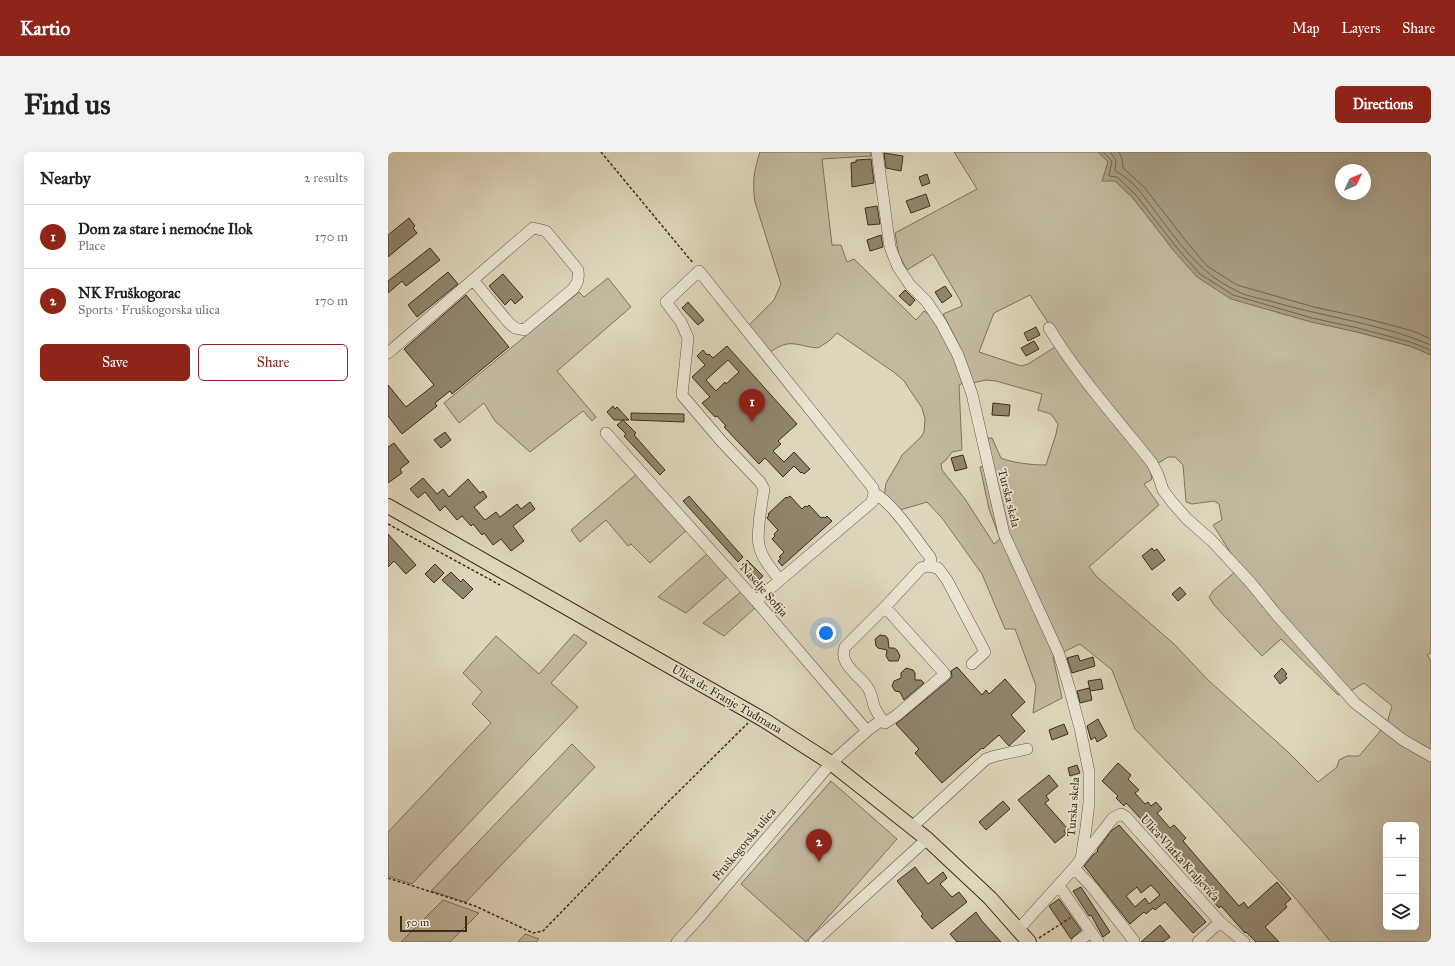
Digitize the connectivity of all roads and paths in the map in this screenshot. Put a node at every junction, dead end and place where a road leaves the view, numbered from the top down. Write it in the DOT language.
graph roads {
  1 [pos="601,152"];
  2 [pos="877,152"];
  3 [pos="699,271"];
  4 [pos="473,280"];
  5 [pos="1049,328"];
  6 [pos="388,353"];
  7 [pos="606,433"];
  8 [pos="874,493"];
  9 [pos="388,506"];
  10 [pos="388,524"];
  11 [pos="928,566"];
  12 [pos="780,580"];
  13 [pos="500,585"];
  14 [pos="756,601"];
  15 [pos="885,606"];
  16 [pos="972,664"];
  17 [pos="756,715"];
  18 [pos="882,720"];
  19 [pos="865,732"];
  20 [pos="1026,749"];
  21 [pos="1431,756"];
  22 [pos="831,763"];
  23 [pos="913,826"];
  24 [pos="927,839"];
  25 [pos="1081,859"];
  26 [pos="1074,868"];
  27 [pos="388,878"];
  28 [pos="1059,886"];
  29 [pos="1078,913"];
  30 [pos="1220,922"];
  31 [pos="1018,930"];
  32 [pos="1091,932"];
  33 [pos="1034,940"];
  34 [pos="1134,941"];
  35 [pos="677,942"];
  36 [pos="814,942"];
  37 [pos="1077,942"];
  38 [pos="1098,942"];
  39 [pos="1198,942"];
  40 [pos="1244,942"];
  1 -- 3 [label="path"];
  2 -- 25 [label="street, Turska skela"];
  3 -- 8 [label="street"];
  3 -- 12 [label="street"];
  4 -- 4 [label="street"];
  4 -- 6 [label="street"];
  5 -- 21 [label="street"];
  7 -- 14 [label="street, Naselje Sofija"];
  8 -- 11 [label="street"];
  8 -- 12 [label="street"];
  9 -- 17 [label="main road, Ulica dr. Franje Tuđmana"];
  10 -- 13 [label="path"];
  11 -- 15 [label="street"];
  11 -- 16 [label="street"];
  12 -- 14 [label="street"];
  14 -- 19 [label="street, Naselje Sofija"];
  15 -- 18 [label="street"];
  15 -- 18 [label="street"];
  17 -- 22 [label="main road, Ulica dr. Franje Tuđmana"];
  17 -- 27 [label="path"];
  18 -- 19 [label="street"];
  19 -- 22 [label="street"];
  20 -- 23 [label="street"];
  22 -- 23 [label="main road, Ulica dr. Franje Tuđmana"];
  22 -- 35 [label="street, Fruškogorska ulica"];
  23 -- 24 [label="main road, Ulica dr. Franje Tuđmana"];
  24 -- 31 [label="main road, Ulica dr. Franje Tuđmana"];
  24 -- 36 [label="street"];
  25 -- 26 [label="street, Ulica Vlatka Kraljevića"];
  25 -- 30 [label="street, Ulica Vlatka Kraljevića"];
  26 -- 28 [label="street, Ulica Vlatka Kraljevića"];
  26 -- 34 [label="street"];
  28 -- 29 [label="street"];
  28 -- 31 [label="street, Ulica Vlatka Kraljevića"];
  29 -- 32 [label="street"];
  29 -- 33 [label="path"];
  30 -- 39 [label="street"];
  30 -- 40 [label="street, Ulica Vlatka Kraljevića"];
  31 -- 33 [label="main road, Ulica dr. Franje Tuđmana"];
  32 -- 37 [label="street"];
  32 -- 38 [label="street"];
}
